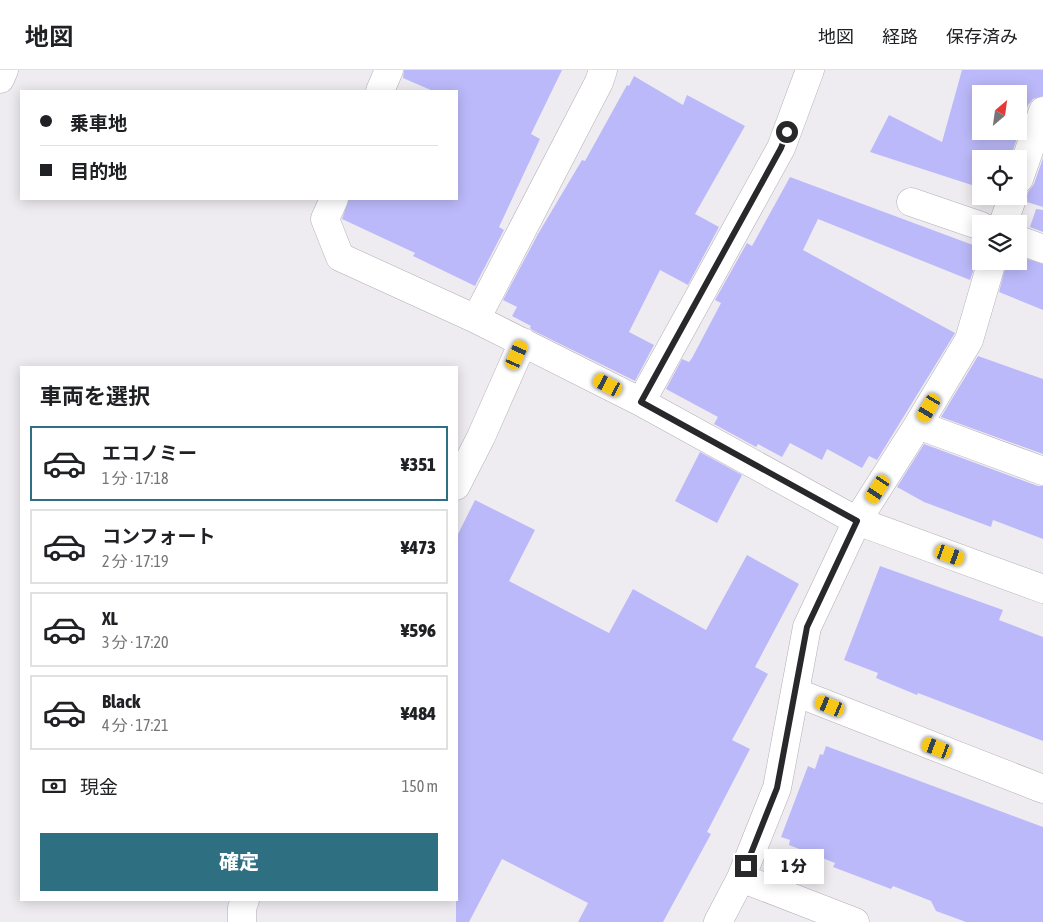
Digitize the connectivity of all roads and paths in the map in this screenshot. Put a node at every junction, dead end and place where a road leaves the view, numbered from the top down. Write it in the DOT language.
graph roads {
  1 [pos="4,70"];
  2 [pos="389,70"];
  3 [pos="604,70"];
  4 [pos="810,70"];
  5 [pos="0,79"];
  6 [pos="380,90"];
  7 [pos="1043,111"];
  8 [pos="1027,156"];
  9 [pos="334,200"];
  10 [pos="911,202"];
  11 [pos="972,223"];
  12 [pos="1027,243"];
  13 [pos="1043,249"];
  14 [pos="989,270"];
  15 [pos="476,319"];
  16 [pos="523,342"];
  17 [pos="641,402"];
  18 [pos="918,426"];
  19 [pos="1043,471"];
  20 [pos="458,482"];
  21 [pos="857,521"];
  22 [pos="1043,590"];
  23 [pos="795,692"];
  24 [pos="1043,789"];
  25 [pos="741,878"];
  26 [pos="245,901"];
  27 [pos="242,922"];
  28 [pos="718,922"];
  29 [pos="855,922"];
  1 -- 5 [label="street"];
  2 -- 6 [label="street"];
  3 -- 15 [label="street"];
  4 -- 17 [label="street"];
  7 -- 8 [label="street"];
  9 -- 15 [label="street"];
  10 -- 11 [label="street"];
  12 -- 13 [label="street"];
  14 -- 18 [label="street"];
  15 -- 16 [label="street"];
  16 -- 17 [label="street"];
  16 -- 20 [label="street"];
  17 -- 21 [label="street"];
  18 -- 19 [label="street"];
  18 -- 21 [label="street"];
  21 -- 22 [label="street"];
  21 -- 23 [label="street"];
  23 -- 24 [label="street"];
  23 -- 25 [label="street"];
  25 -- 28 [label="street"];
  25 -- 29 [label="street"];
  26 -- 27 [label="street"];
}
